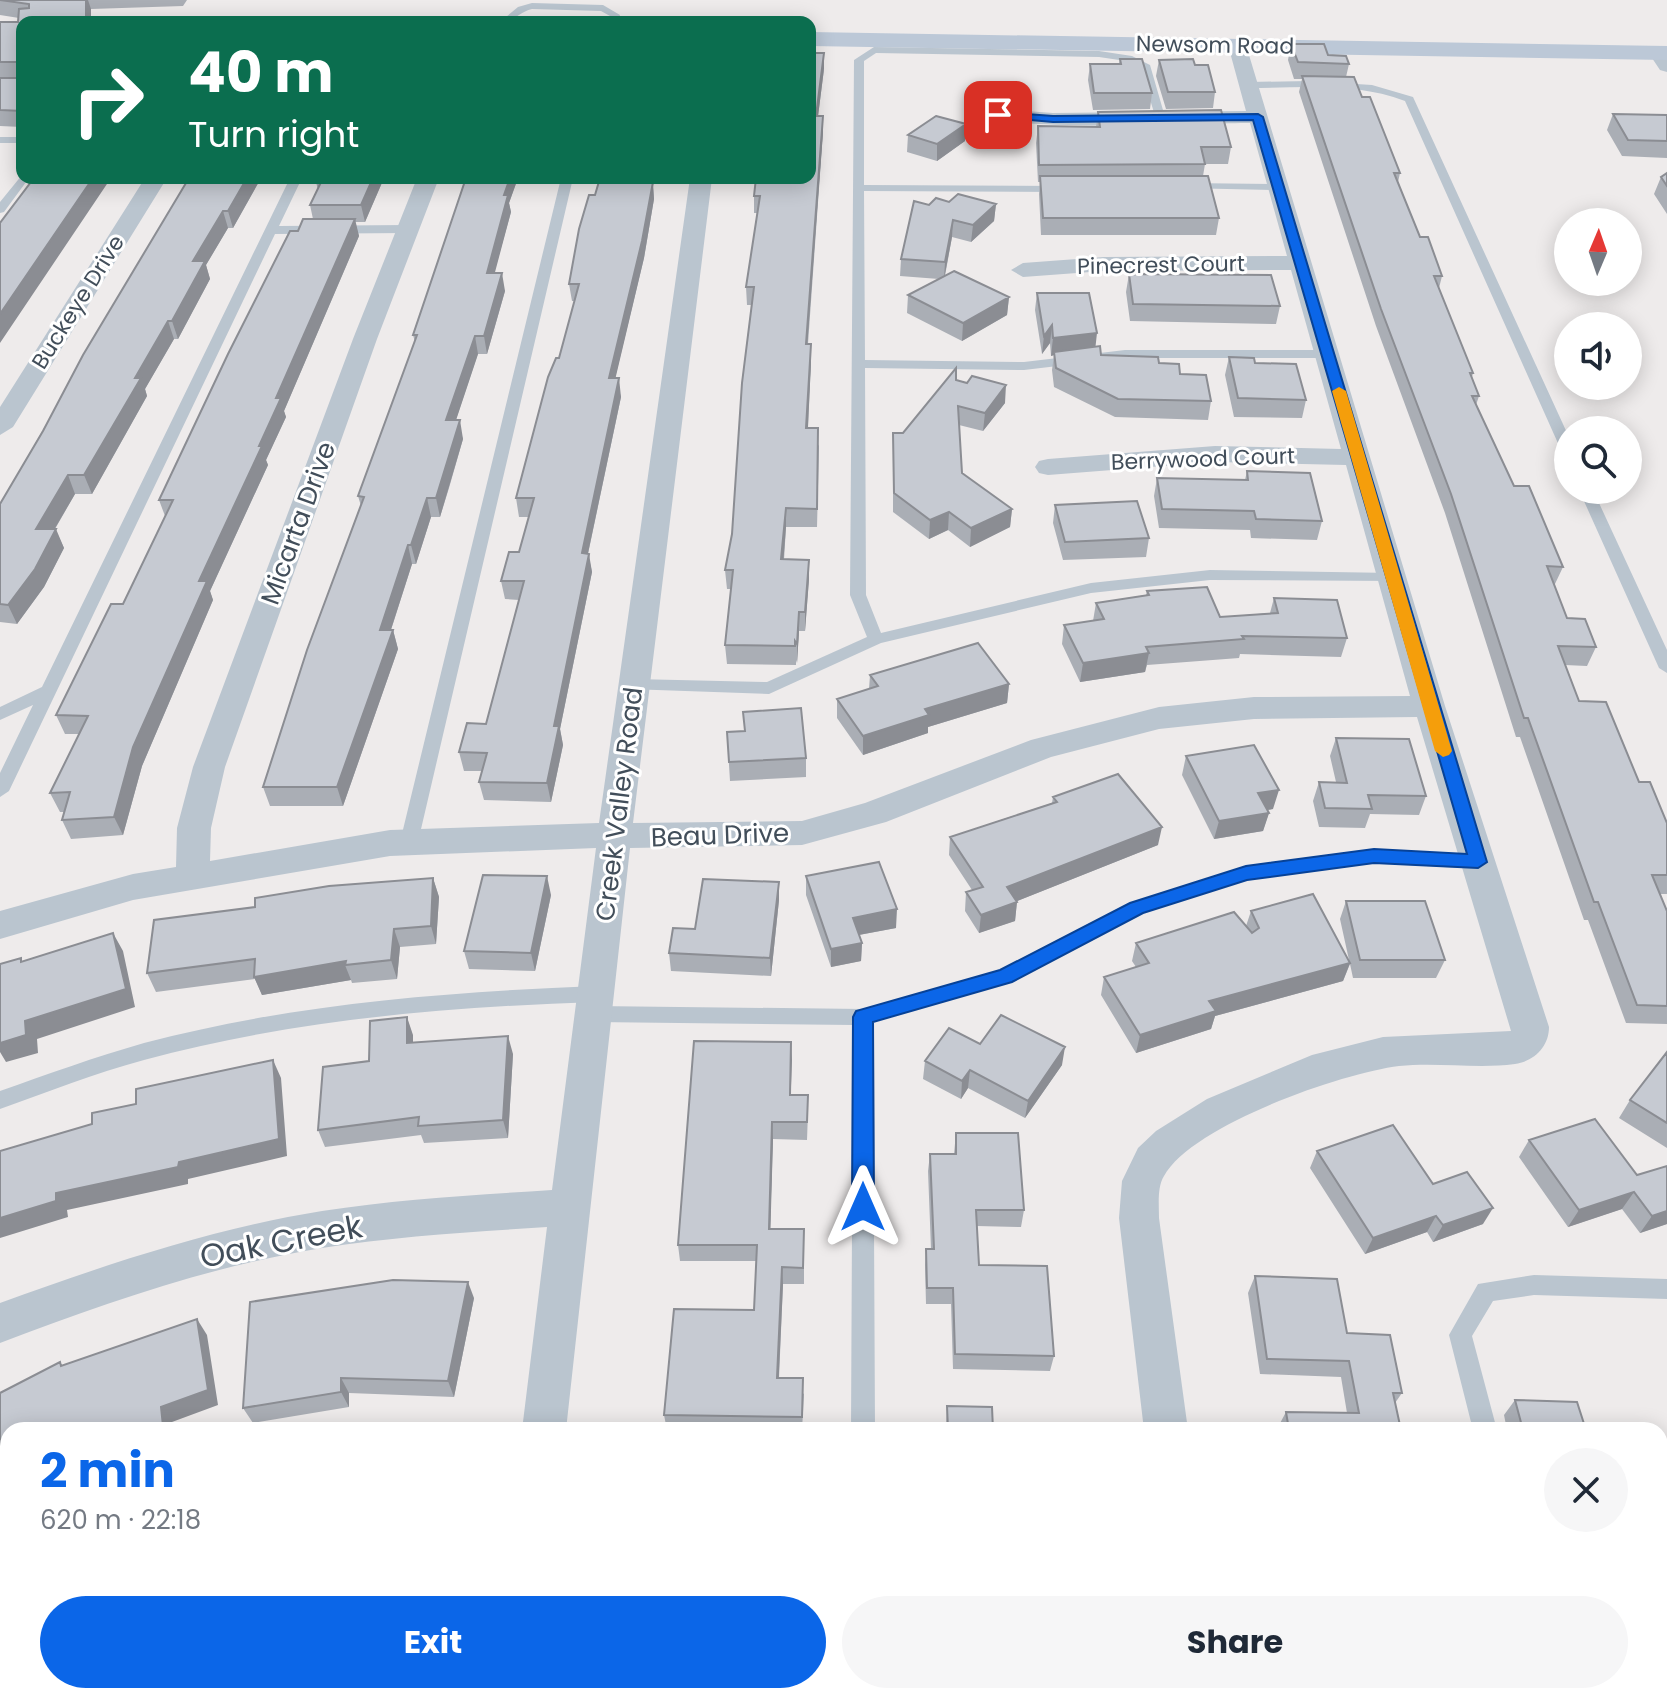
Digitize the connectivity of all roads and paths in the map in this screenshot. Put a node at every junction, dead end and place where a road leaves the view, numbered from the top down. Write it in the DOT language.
graph roads {
  1 [pos="524,4"];
  2 [pos="616,15"];
  3 [pos="816,39"];
  4 [pos="1237,45"];
  5 [pos="1664,57"];
  6 [pos="1249,85"];
  7 [pos="998,115"];
  8 [pos="1160,117"];
  9 [pos="1258,117"];
  10 [pos="19,184"];
  11 [pos="152,184"];
  12 [pos="293,184"];
  13 [pos="426,184"];
  14 [pos="566,184"];
  15 [pos="700,184"];
  16 [pos="1169,187"];
  17 [pos="1278,187"];
  18 [pos="859,188"];
  19 [pos="1075,188"];
  20 [pos="0,210"];
  21 [pos="408,229"];
  22 [pos="271,230"];
  23 [pos="1300,263"];
  24 [pos="1023,270"];
  25 [pos="1328,354"];
  26 [pos="858,364"];
  27 [pos="1554,419"];
  28 [pos="0,427"];
  29 [pos="1359,457"];
  30 [pos="1048,467"];
  31 [pos="1592,504"];
  32 [pos="1393,578"];
  33 [pos="876,639"];
  34 [pos="1667,668"];
  35 [pos="634,685"];
  36 [pos="48,691"];
  37 [pos="1429,706"];
  38 [pos="0,714"];
  39 [pos="0,791"];
  40 [pos="614,837"];
  41 [pos="409,842"];
  42 [pos="1478,862"];
  43 [pos="193,875"];
  44 [pos="0,925"];
  45 [pos="595,1004"];
  46 [pos="863,1017"];
  47 [pos="0,1100"];
  48 [pos="571,1207"];
  49 [pos="1667,1289"];
  50 [pos="0,1323"];
  51 [pos="545,1422"];
  52 [pos="863,1422"];
  53 [pos="1165,1422"];
  54 [pos="1483,1422"];
  1 -- 2 [label="lane"];
  3 -- 4 [label="street, Newsom Road"];
  4 -- 5 [label="street, Newsom Road"];
  4 -- 6 [label="street"];
  6 -- 9 [label="street"];
  6 -- 27 [label="lane"];
  7 -- 8 [label="street"];
  8 -- 9 [label="street"];
  8 -- 18 [label="lane"];
  9 -- 17 [label="street"];
  10 -- 20 [label="lane"];
  11 -- 28 [label="street, Buckeye Drive"];
  12 -- 22 [label="lane"];
  13 -- 21 [label="street, Micarta Drive"];
  14 -- 41 [label="lane"];
  15 -- 35 [label="street, Creek Valley Road"];
  16 -- 17 [label="lane"];
  17 -- 23 [label="street"];
  18 -- 19 [label="lane"];
  18 -- 26 [label="lane"];
  21 -- 22 [label="lane"];
  21 -- 43 [label="street, Micarta Drive"];
  22 -- 36 [label="lane"];
  23 -- 24 [label="street, Pinecrest Court"];
  23 -- 25 [label="street"];
  25 -- 26 [label="lane"];
  25 -- 29 [label="street"];
  26 -- 33 [label="lane"];
  29 -- 30 [label="street, Berrywood Court"];
  29 -- 32 [label="street"];
  31 -- 34 [label="lane"];
  32 -- 33 [label="lane"];
  32 -- 37 [label="street"];
  33 -- 35 [label="lane"];
  35 -- 40 [label="street, Creek Valley Road"];
  36 -- 38 [label="lane"];
  36 -- 39 [label="lane"];
  37 -- 40 [label="street, Beau Drive"];
  37 -- 42 [label="street"];
  40 -- 41 [label="street, Beau Drive"];
  40 -- 45 [label="street, Creek Valley Road"];
  41 -- 43 [label="street, Beau Drive"];
  42 -- 46 [label="lane"];
  42 -- 53 [label="street"];
  43 -- 44 [label="street, Beau Drive"];
  45 -- 46 [label="lane"];
  45 -- 47 [label="lane"];
  45 -- 48 [label="street, Creek Valley Road"];
  46 -- 52 [label="lane"];
  48 -- 50 [label="street, Oak Creek"];
  48 -- 51 [label="street, Creek Valley Road"];
  49 -- 54 [label="lane"];
}
